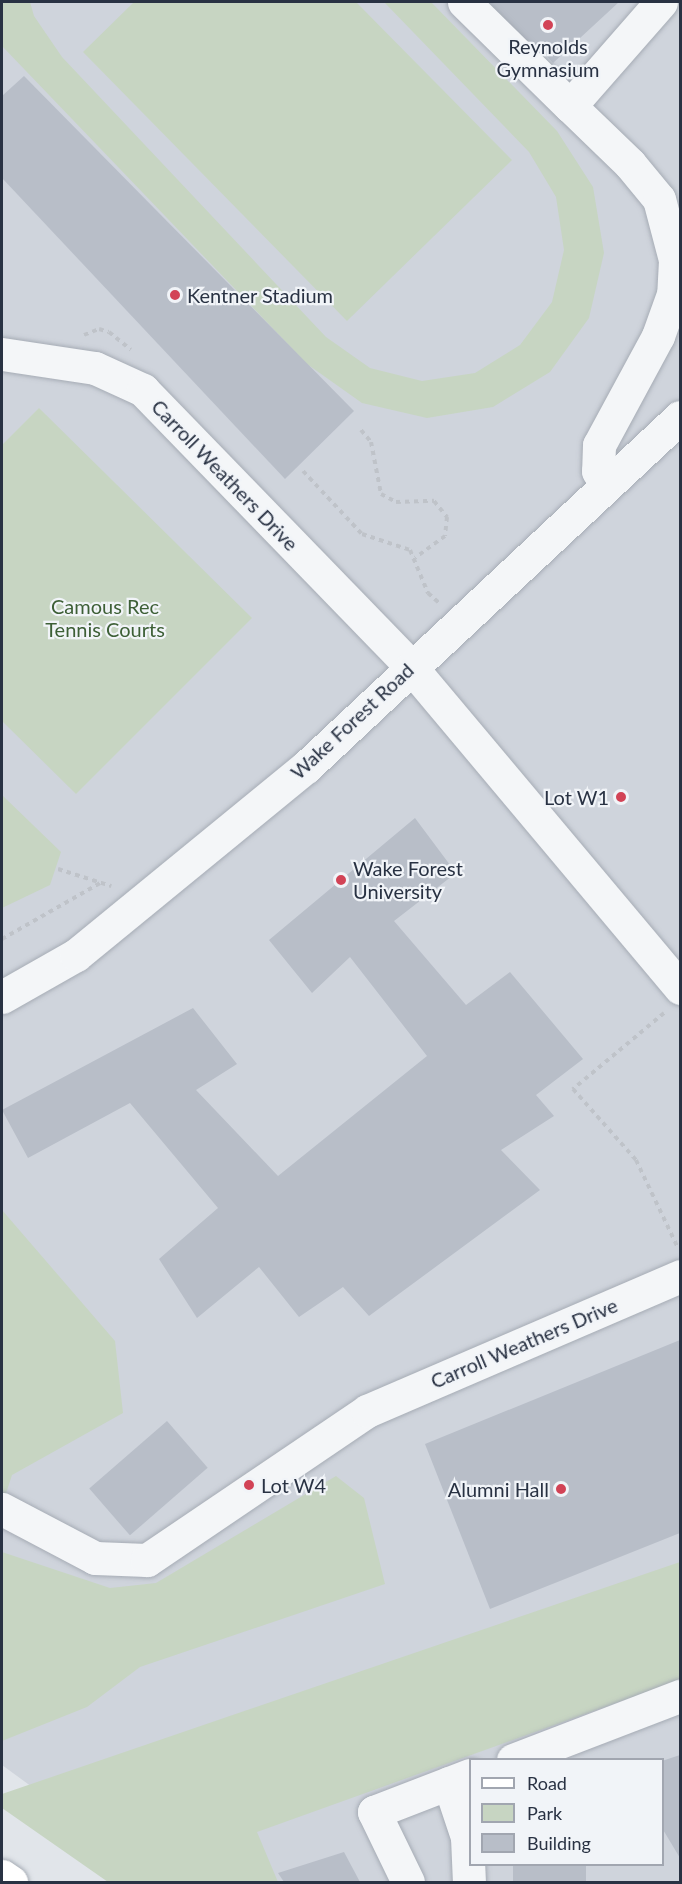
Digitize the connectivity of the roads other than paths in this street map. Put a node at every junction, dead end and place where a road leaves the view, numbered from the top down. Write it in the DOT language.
graph roads {
  1 [pos="464,2"];
  2 [pos="660,2"];
  3 [pos="570,106"];
  4 [pos="2,354"];
  5 [pos="681,417"];
  6 [pos="606,484"];
  7 [pos="411,666"];
  8 [pos="2,997"];
  9 [pos="674,999"];
  10 [pos="681,1276"];
  11 [pos="2,1509"];
  12 [pos="681,1696"];
  13 [pos="518,1758"];
  14 [pos="460,1779"];
  15 [pos="2,1875"];
  16 [pos="11,1882"];
  17 [pos="408,1882"];
  18 [pos="469,1882"];
  1 -- 3 [label="street"];
  2 -- 3 [label="street"];
  3 -- 6 [label="street"];
  4 -- 7 [label="street, Carroll Weathers Drive"];
  5 -- 6 [label="street, Wake Forest Road"];
  6 -- 7 [label="street, Wake Forest Road"];
  7 -- 8 [label="street, Wake Forest Road"];
  7 -- 9 [label="street, Carroll Weathers Drive"];
  10 -- 11 [label="street, Carroll Weathers Drive"];
  12 -- 13 [label="street"];
  14 -- 17 [label="street"];
  14 -- 18 [label="street"];
  15 -- 16 [label="main road"];
}
